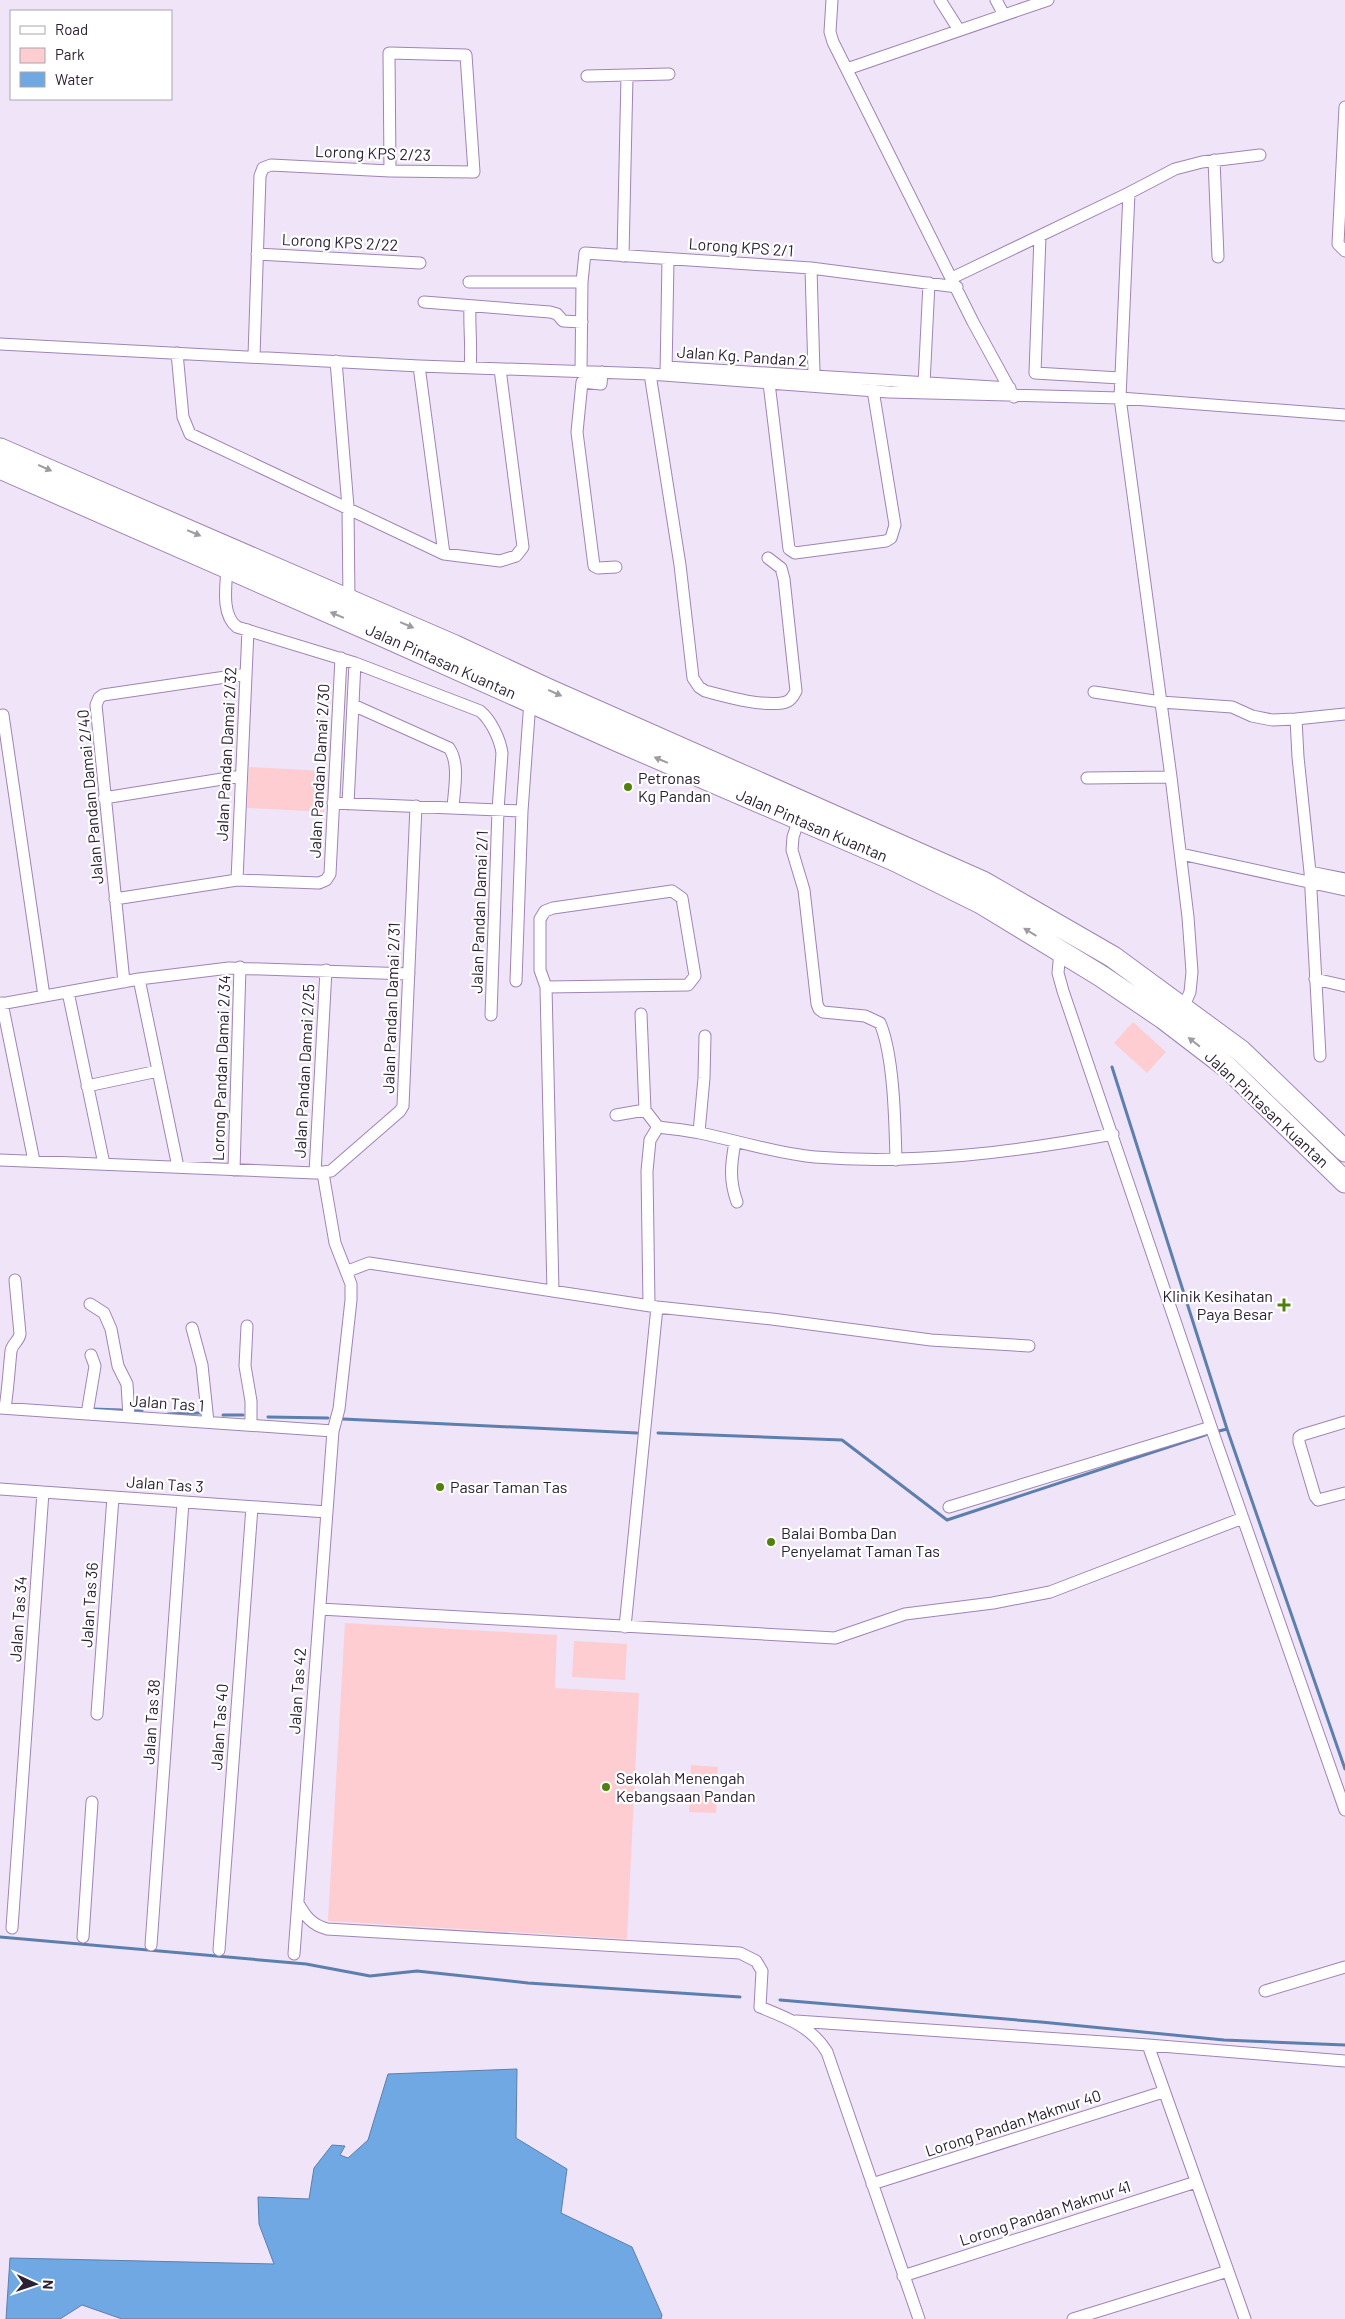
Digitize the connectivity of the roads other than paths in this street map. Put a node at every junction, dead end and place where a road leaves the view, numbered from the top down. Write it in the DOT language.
graph roads {
  1 [pos="832,0"];
  2 [pos="940,0"];
  3 [pos="996,0"];
  4 [pos="1048,0"];
  5 [pos="1004,14"];
  6 [pos="959,30"];
  7 [pos="847,69"];
  8 [pos="669,74"];
  9 [pos="587,76"];
  10 [pos="627,76"];
  11 [pos="1345,108"];
  12 [pos="1260,154"];
  13 [pos="1214,160"];
  14 [pos="390,171"];
  15 [pos="1129,193"];
  16 [pos="1342,209"];
  17 [pos="1040,236"];
  18 [pos="1345,251"];
  19 [pos="258,254"];
  20 [pos="623,256"];
  21 [pos="1218,257"];
  22 [pos="668,259"];
  23 [pos="420,263"];
  24 [pos="811,268"];
  25 [pos="469,282"];
  26 [pos="582,282"];
  27 [pos="930,283"];
  28 [pos="954,283"];
  29 [pos="424,302"];
  30 [pos="470,307"];
  31 [pos="582,322"];
  32 [pos="0,344"];
  33 [pos="177,353"];
  34 [pos="254,356"];
  35 [pos="336,361"];
  36 [pos="419,366"];
  37 [pos="470,368"];
  38 [pos="500,369"];
  39 [pos="581,371"];
  40 [pos="602,372"];
  41 [pos="666,372"];
  42 [pos="650,374"];
  43 [pos="816,377"];
  44 [pos="1120,378"];
  45 [pos="769,382"];
  46 [pos="924,384"];
  47 [pos="873,390"];
  48 [pos="1012,392"];
  49 [pos="1120,398"];
  50 [pos="1345,415"];
  51 [pos="0,449"];
  52 [pos="0,468"];
  53 [pos="348,507"];
  54 [pos="444,554"];
  55 [pos="768,558"];
  56 [pos="616,567"];
  57 [pos="227,568"];
  58 [pos="349,600"];
  59 [pos="248,630"];
  60 [pos="340,658"];
  61 [pos="355,663"];
  62 [pos="246,674"];
  63 [pos="1094,692"];
  64 [pos="530,700"];
  65 [pos="1161,702"];
  66 [pos="353,705"];
  67 [pos="3,714"];
  68 [pos="1345,714"];
  69 [pos="1296,719"];
  70 [pos="241,776"];
  71 [pos="1171,777"];
  72 [pos="1087,778"];
  73 [pos="104,798"];
  74 [pos="333,803"];
  75 [pos="348,804"];
  76 [pos="416,806"];
  77 [pos="453,808"];
  78 [pos="498,810"];
  79 [pos="522,811"];
  80 [pos="799,819"];
  81 [pos="1181,854"];
  82 [pos="1310,877"];
  83 [pos="1345,879"];
  84 [pos="236,880"];
  85 [pos="1345,890"];
  86 [pos="115,899"];
  87 [pos="518,916"];
  88 [pos="540,919"];
  89 [pos="1060,951"];
  90 [pos="240,967"];
  91 [pos="326,970"];
  92 [pos="409,974"];
  93 [pos="139,979"];
  94 [pos="1315,979"];
  95 [pos="516,981"];
  96 [pos="124,982"];
  97 [pos="1345,986"];
  98 [pos="546,988"];
  99 [pos="68,992"];
  100 [pos="44,996"];
  101 [pos="1,1004"];
  102 [pos="1183,1008"];
  103 [pos="642,1014"];
  104 [pos="491,1015"];
  105 [pos="705,1036"];
  106 [pos="1320,1056"];
  107 [pos="158,1071"];
  108 [pos="87,1086"];
  109 [pos="645,1110"];
  110 [pos="616,1115"];
  111 [pos="658,1127"];
  112 [pos="699,1132"];
  113 [pos="1113,1134"];
  114 [pos="735,1142"];
  115 [pos="1345,1151"];
  116 [pos="0,1160"];
  117 [pos="896,1160"];
  118 [pos="34,1161"];
  119 [pos="104,1164"];
  120 [pos="178,1167"];
  121 [pos="234,1170"];
  122 [pos="319,1173"];
  123 [pos="1345,1182"];
  124 [pos="737,1202"];
  125 [pos="348,1271"];
  126 [pos="15,1280"];
  127 [pos="553,1291"];
  128 [pos="90,1304"];
  129 [pos="653,1306"];
  130 [pos="246,1326"];
  131 [pos="192,1328"];
  132 [pos="1029,1346"];
  133 [pos="91,1355"];
  134 [pos="2,1408"];
  135 [pos="87,1414"];
  136 [pos="129,1417"];
  137 [pos="208,1422"];
  138 [pos="1345,1422"];
  139 [pos="251,1425"];
  140 [pos="1211,1427"];
  141 [pos="333,1431"];
  142 [pos="0,1489"];
  143 [pos="43,1492"];
  144 [pos="1345,1493"];
  145 [pos="113,1497"];
  146 [pos="183,1502"];
  147 [pos="252,1507"];
  148 [pos="949,1507"];
  149 [pos="327,1512"];
  150 [pos="1243,1518"];
  151 [pos="320,1609"];
  152 [pos="625,1627"];
  153 [pos="97,1714"];
  154 [pos="92,1802"];
  155 [pos="1345,1810"];
  156 [pos="298,1903"];
  157 [pos="12,1928"];
  158 [pos="83,1937"];
  159 [pos="151,1945"];
  160 [pos="219,1950"];
  161 [pos="294,1954"];
  162 [pos="1345,1966"];
  163 [pos="1265,1991"];
  164 [pos="796,2021"];
  165 [pos="1148,2044"];
  166 [pos="1345,2061"];
  167 [pos="1163,2092"];
  168 [pos="1196,2182"];
  169 [pos="872,2184"];
  170 [pos="1228,2271"];
  171 [pos="903,2276"];
  172 [pos="919,2319"];
  173 [pos="1073,2319"];
  174 [pos="1245,2319"];
  1 -- 7 [label="street"];
  2 -- 6 [label="street"];
  3 -- 5 [label="street"];
  4 -- 5 [label="street"];
  5 -- 6 [label="street"];
  6 -- 7 [label="street"];
  7 -- 28 [label="street"];
  8 -- 10 [label="street"];
  9 -- 10 [label="street"];
  10 -- 20 [label="street"];
  11 -- 16 [label="street"];
  12 -- 13 [label="street"];
  13 -- 15 [label="street"];
  13 -- 21 [label="street"];
  14 -- 14 [label="street, Lorong KPS 2/23"];
  14 -- 19 [label="street, Lorong KPS 2/23"];
  15 -- 17 [label="street"];
  15 -- 44 [label="street"];
  16 -- 18 [label="street"];
  17 -- 28 [label="street"];
  17 -- 44 [label="street"];
  19 -- 23 [label="street, Lorong KPS 2/22"];
  19 -- 34 [label="street"];
  20 -- 22 [label="street, Lorong KPS 2/1"];
  20 -- 26 [label="street, Lorong KPS 2/1"];
  22 -- 24 [label="street, Lorong KPS 2/1"];
  22 -- 41 [label="street"];
  24 -- 27 [label="street, Lorong KPS 2/1"];
  24 -- 43 [label="street"];
  25 -- 26 [label="street"];
  26 -- 31 [label="street"];
  27 -- 28 [label="street, Lorong KPS 2/1"];
  27 -- 46 [label="street"];
  28 -- 48 [label="street"];
  29 -- 30 [label="street"];
  30 -- 31 [label="street"];
  30 -- 37 [label="street"];
  31 -- 39 [label="street"];
  32 -- 33 [label="street"];
  33 -- 34 [label="street"];
  33 -- 53 [label="street"];
  34 -- 35 [label="street"];
  35 -- 36 [label="street"];
  35 -- 53 [label="street"];
  36 -- 37 [label="street"];
  36 -- 54 [label="street"];
  37 -- 38 [label="street"];
  38 -- 39 [label="street"];
  38 -- 54 [label="street"];
  39 -- 40 [label="street"];
  40 -- 42 [label="street"];
  40 -- 56 [label="street"];
  41 -- 42 [label="street"];
  41 -- 43 [label="street, Jalan Kg. Pandan 2"];
  41 -- 45 [label="street"];
  42 -- 55 [label="street"];
  43 -- 46 [label="street, Jalan Kg. Pandan 2"];
  44 -- 49 [label="street"];
  45 -- 47 [label="street"];
  45 -- 47 [label="street"];
  46 -- 48 [label="street, Jalan Kg. Pandan 2"];
  47 -- 48 [label="street"];
  48 -- 49 [label="street"];
  49 -- 50 [label="street"];
  49 -- 65 [label="street"];
  51 -- 58 [label="highway, Jalan Pintasan Kuantan, one-way"];
  52 -- 57 [label="highway, Jalan Pintasan Kuantan"];
  53 -- 54 [label="street"];
  53 -- 58 [label="street"];
  57 -- 59 [label="street, Jalan Pandan Damai 2/1"];
  64 -- 57 [label="highway, Jalan Pintasan Kuantan, one-way"];
  58 -- 102 [label="highway, Jalan Pintasan Kuantan, one-way"];
  59 -- 60 [label="street, Jalan Pandan Damai 2/1"];
  59 -- 62 [label="street, Jalan Pandan Damai 2/32"];
  60 -- 61 [label="street, Jalan Pandan Damai 2/1"];
  60 -- 74 [label="street, Jalan Pandan Damai 2/30"];
  61 -- 66 [label="street"];
  61 -- 78 [label="street, Jalan Pandan Damai 2/1"];
  62 -- 70 [label="street, Jalan Pandan Damai 2/32"];
  62 -- 73 [label="street, Jalan Pandan Damai 2/40"];
  63 -- 65 [label="street"];
  64 -- 79 [label="street"];
  80 -- 64 [label="highway, Jalan Pintasan Kuantan, one-way"];
  65 -- 69 [label="street"];
  65 -- 71 [label="street"];
  66 -- 75 [label="street"];
  66 -- 77 [label="street"];
  67 -- 100 [label="street"];
  68 -- 69 [label="street"];
  69 -- 82 [label="street"];
  70 -- 73 [label="street"];
  70 -- 84 [label="street, Jalan Pandan Damai 2/32"];
  71 -- 72 [label="street"];
  71 -- 81 [label="street"];
  73 -- 86 [label="street, Jalan Pandan Damai 2/40"];
  74 -- 75 [label="street"];
  74 -- 84 [label="street, Jalan Pandan Damai 2/30"];
  75 -- 76 [label="street"];
  76 -- 77 [label="street"];
  76 -- 92 [label="street, Jalan Pandan Damai 2/31"];
  77 -- 78 [label="street"];
  78 -- 79 [label="street"];
  78 -- 104 [label="street, Jalan Pandan Damai 2/1"];
  79 -- 87 [label="street"];
  89 -- 80 [label="highway, Jalan Pintasan Kuantan, one-way"];
  80 -- 117 [label="street"];
  81 -- 82 [label="street"];
  81 -- 102 [label="street"];
  82 -- 83 [label="street"];
  82 -- 85 [label="street"];
  82 -- 94 [label="street"];
  84 -- 86 [label="street, Jalan Pandan Damai 2/30"];
  86 -- 96 [label="street, Jalan Pandan Damai 2/40"];
  87 -- 88 [label="street"];
  87 -- 95 [label="street"];
  88 -- 98 [label="street"];
  88 -- 98 [label="street"];
  89 -- 113 [label="street"];
  123 -- 89 [label="highway, Jalan Pintasan Kuantan, one-way"];
  90 -- 91 [label="street"];
  90 -- 93 [label="street"];
  90 -- 121 [label="street, Lorong Pandan Damai 2/34"];
  91 -- 92 [label="street"];
  91 -- 122 [label="street, Jalan Pandan Damai 2/25"];
  92 -- 122 [label="street, Jalan Pandan Damai 2/31"];
  93 -- 96 [label="street"];
  93 -- 107 [label="street"];
  94 -- 97 [label="street"];
  94 -- 106 [label="street"];
  96 -- 99 [label="street"];
  98 -- 127 [label="street"];
  99 -- 100 [label="street"];
  99 -- 108 [label="street"];
  100 -- 101 [label="street"];
  101 -- 118 [label="street"];
  102 -- 115 [label="highway, Jalan Pintasan Kuantan"];
  103 -- 109 [label="street"];
  105 -- 112 [label="street"];
  107 -- 108 [label="street"];
  107 -- 120 [label="street"];
  108 -- 119 [label="street"];
  109 -- 110 [label="street"];
  109 -- 111 [label="street"];
  111 -- 112 [label="street"];
  111 -- 129 [label="street"];
  112 -- 114 [label="street"];
  113 -- 117 [label="street"];
  113 -- 140 [label="street"];
  114 -- 117 [label="street"];
  114 -- 124 [label="street"];
  116 -- 118 [label="street"];
  118 -- 119 [label="street"];
  119 -- 120 [label="street"];
  120 -- 121 [label="street"];
  121 -- 122 [label="street"];
  122 -- 125 [label="street, Jalan Pandan Damai 2/25"];
  125 -- 127 [label="street"];
  125 -- 141 [label="street, Jalan Tas 42"];
  126 -- 134 [label="street"];
  127 -- 129 [label="street"];
  128 -- 136 [label="street"];
  129 -- 132 [label="street"];
  129 -- 152 [label="street"];
  130 -- 139 [label="street"];
  131 -- 137 [label="street"];
  133 -- 135 [label="street"];
  134 -- 135 [label="street, Jalan Tas 1"];
  135 -- 136 [label="street, Jalan Tas 1"];
  136 -- 137 [label="street, Jalan Tas 1"];
  137 -- 139 [label="street, Jalan Tas 1"];
  138 -- 144 [label="street"];
  139 -- 141 [label="street, Jalan Tas 1"];
  140 -- 148 [label="street"];
  140 -- 150 [label="street"];
  141 -- 149 [label="street, Jalan Tas 42"];
  142 -- 143 [label="street, Jalan Tas 3"];
  143 -- 145 [label="street, Jalan Tas 3"];
  143 -- 157 [label="street, Jalan Tas 34"];
  145 -- 146 [label="street, Jalan Tas 3"];
  145 -- 153 [label="street, Jalan Tas 36"];
  146 -- 147 [label="street, Jalan Tas 3"];
  146 -- 159 [label="street, Jalan Tas 38"];
  147 -- 149 [label="street, Jalan Tas 3"];
  147 -- 160 [label="street, Jalan Tas 40"];
  149 -- 151 [label="street, Jalan Tas 42"];
  150 -- 152 [label="street"];
  150 -- 155 [label="street"];
  151 -- 152 [label="street"];
  151 -- 156 [label="street, Jalan Tas 42"];
  154 -- 158 [label="street"];
  156 -- 161 [label="street, Jalan Tas 42"];
  156 -- 164 [label="street"];
  162 -- 163 [label="street"];
  164 -- 165 [label="street"];
  164 -- 169 [label="street"];
  165 -- 166 [label="street"];
  165 -- 167 [label="street"];
  167 -- 168 [label="street"];
  167 -- 169 [label="street, Lorong Pandan Makmur 40"];
  168 -- 170 [label="street"];
  168 -- 171 [label="street, Lorong Pandan Makmur 41"];
  169 -- 171 [label="street"];
  170 -- 173 [label="street"];
  170 -- 174 [label="street"];
  171 -- 172 [label="street"];
}
